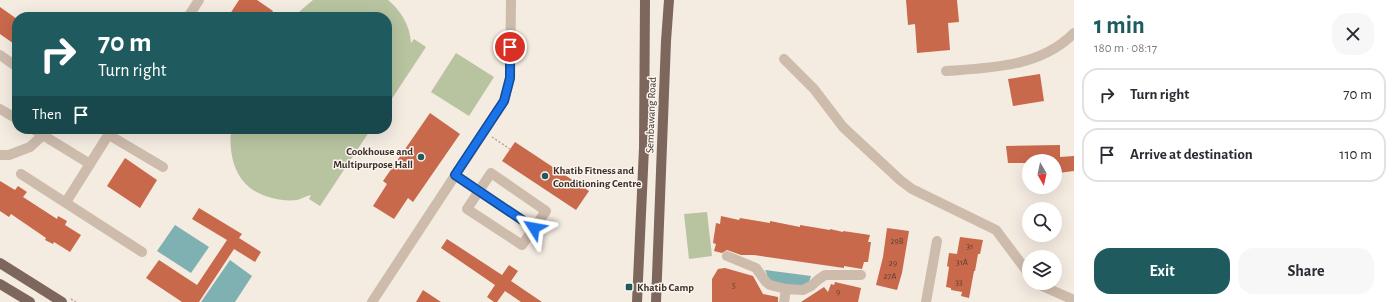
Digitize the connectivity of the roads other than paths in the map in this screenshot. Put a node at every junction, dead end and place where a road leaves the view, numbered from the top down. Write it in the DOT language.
graph roads {
  1 [pos="199,0"];
  2 [pos="511,0"];
  3 [pos="645,0"];
  4 [pos="669,0"];
  5 [pos="191,12"];
  6 [pos="1074,33"];
  7 [pos="0,55"];
  8 [pos="784,59"];
  9 [pos="12,63"];
  10 [pos="946,71"];
  11 [pos="0,109"];
  12 [pos="12,116"];
  13 [pos="109,134"];
  14 [pos="117,134"];
  15 [pos="42,135"];
  16 [pos="0,155"];
  17 [pos="90,164"];
  18 [pos="163,167"];
  19 [pos="22,174"];
  20 [pos="455,175"];
  21 [pos="478,191"];
  22 [pos="66,202"];
  23 [pos="534,228"];
  24 [pos="937,241"];
  25 [pos="142,252"];
  26 [pos="727,256"];
  27 [pos="0,263"];
  28 [pos="1022,265"];
  29 [pos="861,275"];
  30 [pos="0,284"];
  31 [pos="786,289"];
  32 [pos="1051,290"];
  33 [pos="1074,300"];
  34 [pos="30,302"];
  35 [pos="62,302"];
  36 [pos="372,302"];
  37 [pos="637,302"];
  38 [pos="656,302"];
  39 [pos="784,302"];
  40 [pos="926,302"];
  1 -- 5 [label="street"];
  2 -- 20 [label="street"];
  3 -- 37 [label="main road, Sembawang Road"];
  4 -- 38 [label="main road, Sembawang Road"];
  6 -- 10 [label="street"];
  7 -- 9 [label="street"];
  8 -- 28 [label="street"];
  11 -- 12 [label="street"];
  13 -- 17 [label="street"];
  14 -- 18 [label="street"];
  15 -- 16 [label="street"];
  15 -- 17 [label="street"];
  17 -- 22 [label="street"];
  19 -- 22 [label="street"];
  20 -- 21 [label="street"];
  20 -- 36 [label="street"];
  21 -- 23 [label="street"];
  21 -- 23 [label="street"];
  21 -- 23 [label="street"];
  22 -- 25 [label="street"];
  24 -- 40 [label="street"];
  26 -- 31 [label="street"];
  27 -- 35 [label="main road"];
  29 -- 31 [label="street"];
  30 -- 34 [label="main road"];
  31 -- 39 [label="street"];
  32 -- 33 [label="street"];
}
